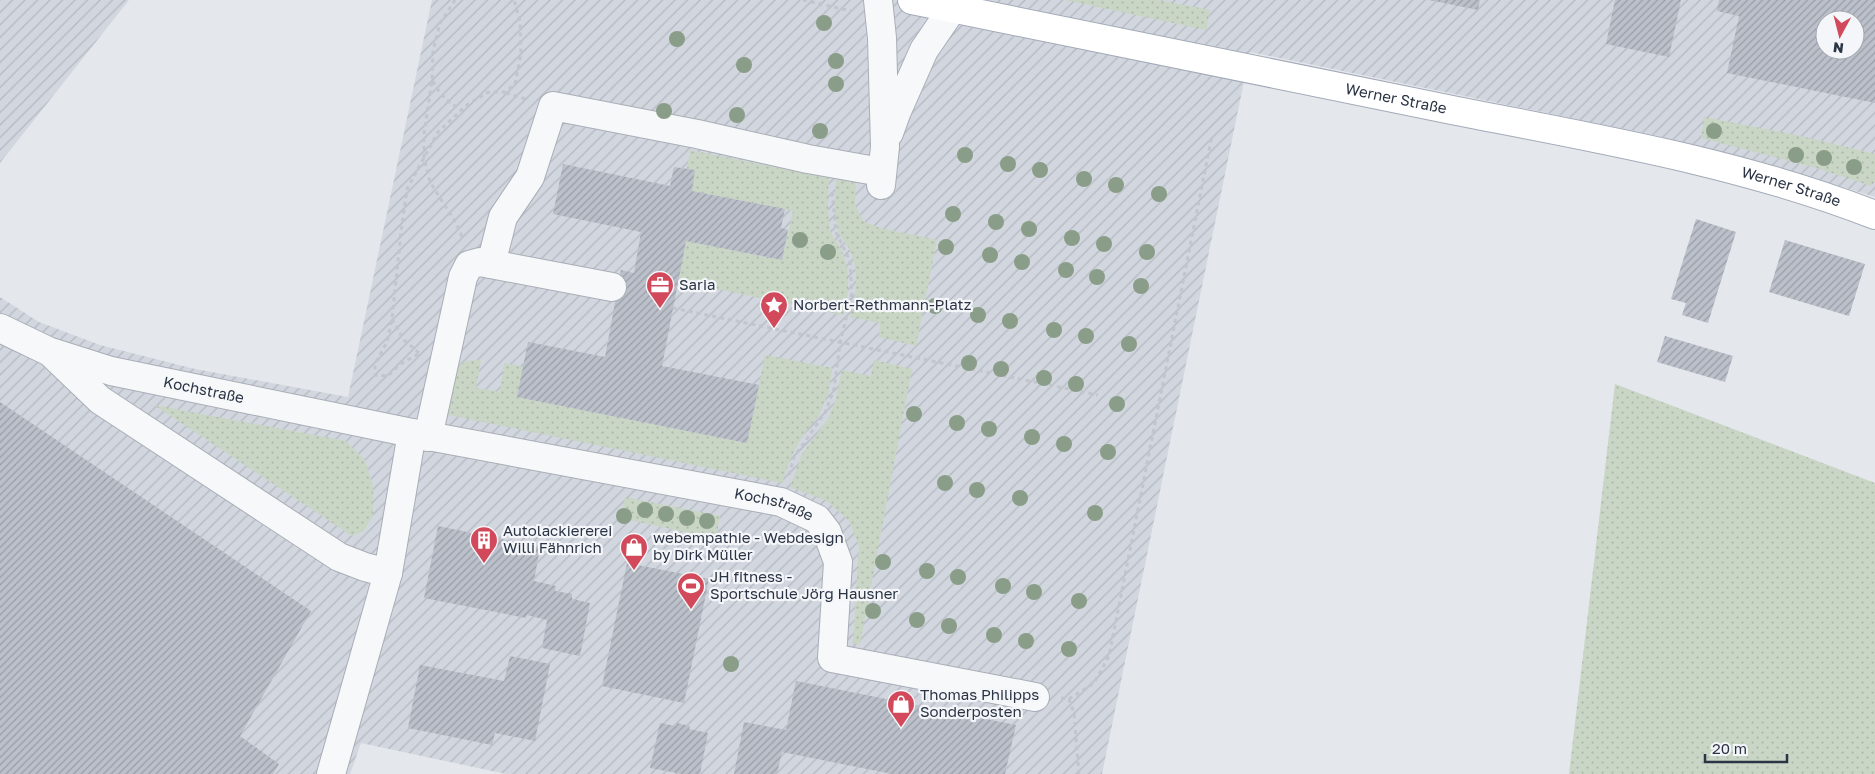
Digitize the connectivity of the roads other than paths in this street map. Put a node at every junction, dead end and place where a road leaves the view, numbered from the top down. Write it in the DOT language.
graph roads {
  1 [pos="878,0"];
  2 [pos="912,0"];
  3 [pos="951,4"];
  4 [pos="882,168"];
  5 [pos="1875,215"];
  6 [pos="480,265"];
  7 [pos="612,287"];
  8 [pos="0,328"];
  9 [pos="48,351"];
  10 [pos="420,435"];
  11 [pos="388,573"];
  12 [pos="1035,697"];
  13 [pos="331,774"];
  1 -- 4 [label="street"];
  2 -- 3 [label="main road, Werner Straße"];
  3 -- 4 [label="street"];
  3 -- 5 [label="main road, Werner Straße"];
  4 -- 6 [label="street"];
  6 -- 7 [label="street"];
  6 -- 10 [label="street"];
  8 -- 9 [label="street, Kochstraße"];
  9 -- 10 [label="street, Kochstraße"];
  9 -- 11 [label="street"];
  10 -- 11 [label="street"];
  10 -- 12 [label="street, Kochstraße"];
  11 -- 13 [label="street"];
}
